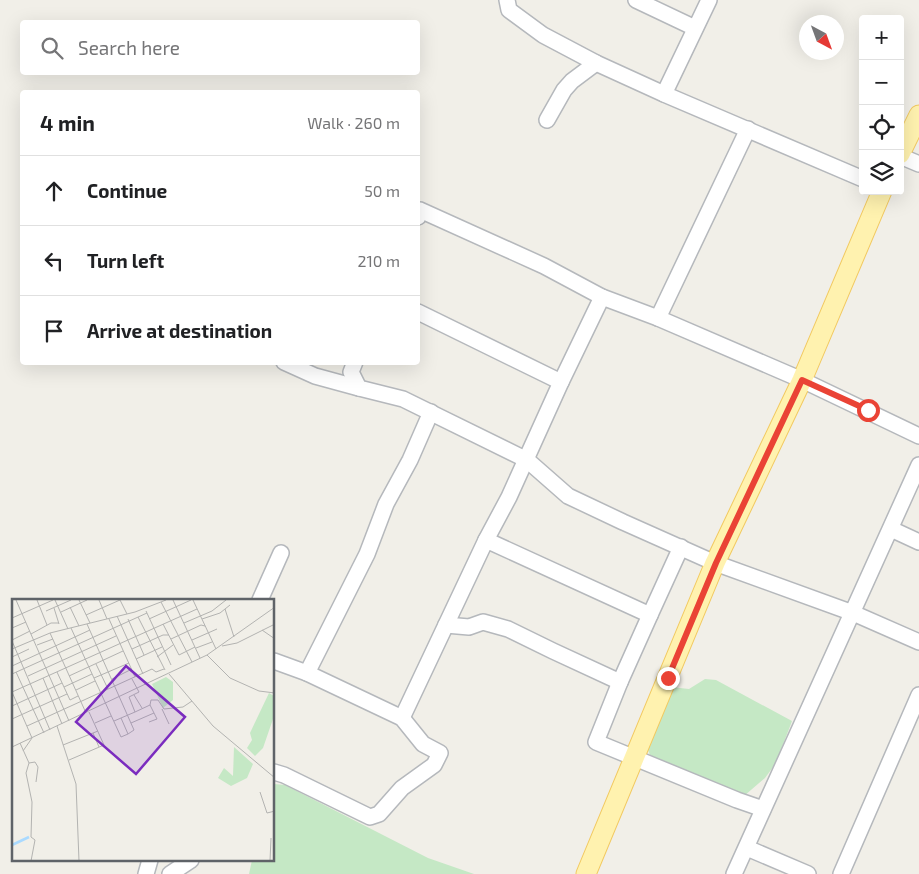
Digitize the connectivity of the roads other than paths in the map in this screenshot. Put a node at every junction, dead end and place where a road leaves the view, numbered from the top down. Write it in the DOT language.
graph roads {
  1 [pos="507,0"];
  2 [pos="636,0"];
  3 [pos="709,0"];
  4 [pos="695,28"];
  5 [pos="596,63"];
  6 [pos="664,94"];
  7 [pos="919,115"];
  8 [pos="547,120"];
  9 [pos="748,129"];
  10 [pos="902,150"];
  11 [pos="904,157"];
  12 [pos="919,164"];
  13 [pos="859,176"];
  14 [pos="880,195"];
  15 [pos="420,210"];
  16 [pos="602,297"];
  17 [pos="420,313"];
  18 [pos="658,318"];
  19 [pos="291,365"];
  20 [pos="354,365"];
  21 [pos="802,380"];
  22 [pos="561,382"];
  23 [pos="359,388"];
  24 [pos="431,412"];
  25 [pos="919,436"];
  26 [pos="527,460"];
  27 [pos="919,465"];
  28 [pos="891,529"];
  29 [pos="486,540"];
  30 [pos="919,542"];
  31 [pos="681,547"];
  32 [pos="281,552"];
  33 [pos="716,563"];
  34 [pos="260,599"];
  35 [pos="853,613"];
  36 [pos="650,615"];
  37 [pos="446,625"];
  38 [pos="919,642"];
  39 [pos="275,661"];
  40 [pos="307,673"];
  41 [pos="620,682"];
  42 [pos="919,696"];
  43 [pos="402,718"];
  44 [pos="634,757"];
  45 [pos="275,772"];
  46 [pos="763,809"];
  47 [pos="747,848"];
  48 [pos="188,862"];
  49 [pos="170,874"];
  50 [pos="586,874"];
  51 [pos="734,874"];
  52 [pos="808,874"];
  53 [pos="841,874"];
  1 -- 5 [label="street"];
  2 -- 4 [label="street"];
  3 -- 4 [label="street"];
  4 -- 6 [label="street"];
  5 -- 6 [label="street"];
  5 -- 8 [label="street"];
  6 -- 9 [label="street"];
  7 -- 10 [label="main road"];
  9 -- 13 [label="street"];
  9 -- 18 [label="street"];
  11 -- 12 [label="street"];
  14 -- 21 [label="main road"];
  15 -- 16 [label="street"];
  16 -- 18 [label="street"];
  16 -- 22 [label="street"];
  17 -- 22 [label="street"];
  18 -- 21 [label="street"];
  19 -- 23 [label="street"];
  20 -- 23 [label="street"];
  21 -- 25 [label="street"];
  21 -- 33 [label="main road"];
  22 -- 26 [label="street"];
  23 -- 24 [label="street"];
  24 -- 26 [label="street"];
  24 -- 40 [label="street"];
  26 -- 29 [label="street"];
  26 -- 31 [label="street"];
  27 -- 28 [label="street"];
  28 -- 30 [label="street"];
  28 -- 35 [label="street"];
  29 -- 36 [label="street"];
  29 -- 37 [label="street"];
  31 -- 33 [label="street"];
  31 -- 36 [label="street"];
  32 -- 34 [label="street"];
  33 -- 35 [label="street"];
  33 -- 44 [label="main road"];
  35 -- 38 [label="street"];
  35 -- 46 [label="street"];
  36 -- 41 [label="street"];
  37 -- 41 [label="street"];
  37 -- 43 [label="street"];
  39 -- 40 [label="street"];
  40 -- 43 [label="street"];
  41 -- 44 [label="street"];
  42 -- 53 [label="street"];
  43 -- 45 [label="street"];
  44 -- 46 [label="street"];
  44 -- 50 [label="main road"];
  46 -- 47 [label="street"];
  47 -- 51 [label="street"];
  47 -- 52 [label="street"];
  48 -- 49 [label="street"];
}
